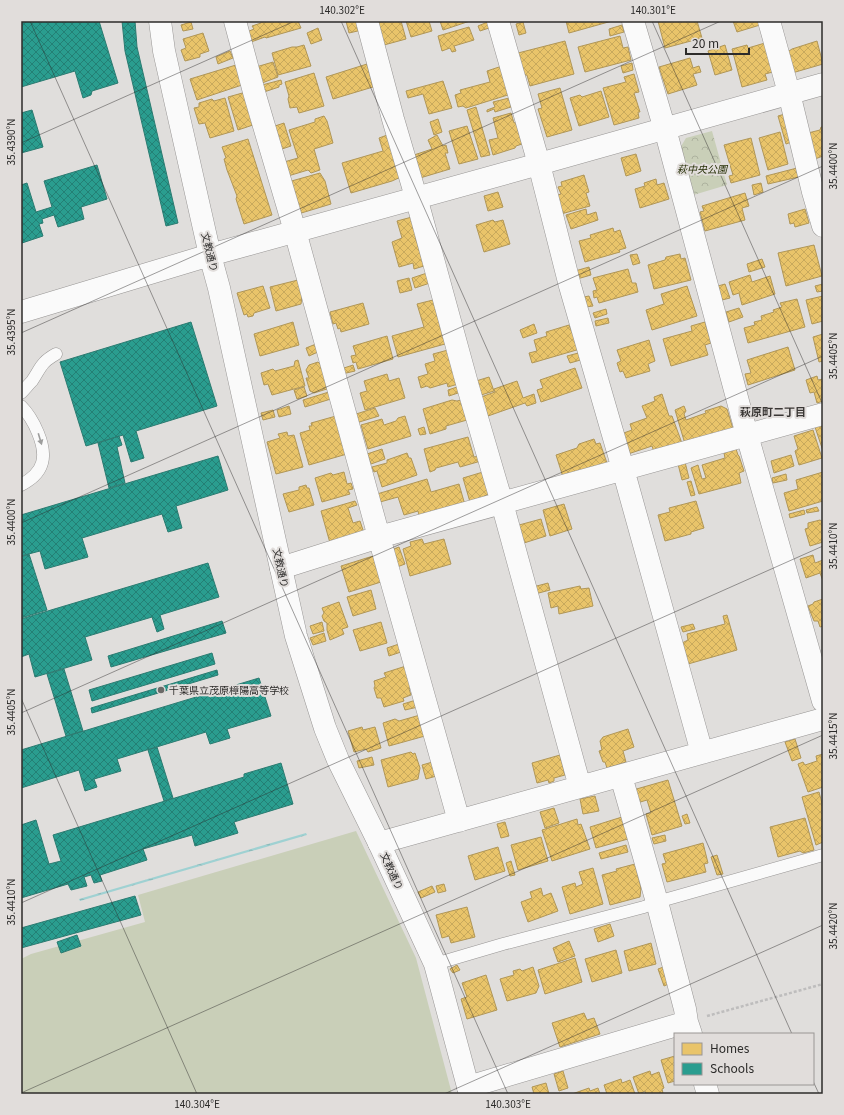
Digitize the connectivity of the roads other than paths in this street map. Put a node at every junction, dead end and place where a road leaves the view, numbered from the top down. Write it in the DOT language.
graph roads {
  1 [pos="160,21"];
  2 [pos="235,21"];
  3 [pos="367,21"];
  4 [pos="498,21"];
  5 [pos="634,21"];
  6 [pos="769,21"];
  7 [pos="823,84"];
  8 [pos="789,93"];
  9 [pos="664,128"];
  10 [pos="538,164"];
  11 [pos="416,197"];
  12 [pos="823,226"];
  13 [pos="295,231"];
  14 [pos="210,255"];
  15 [pos="21,312"];
  16 [pos="56,354"];
  17 [pos="21,393"];
  18 [pos="21,406"];
  19 [pos="823,414"];
  20 [pos="747,435"];
  21 [pos="623,469"];
  22 [pos="21,485"];
  23 [pos="502,503"];
  24 [pos="379,537"];
  25 [pos="281,568"];
  26 [pos="823,701"];
  27 [pos="823,719"];
  28 [pos="702,753"];
  29 [pos="621,776"];
  30 [pos="580,787"];
  31 [pos="459,821"];
  32 [pos="379,843"];
  33 [pos="823,855"];
  34 [pos="657,902"];
  35 [pos="435,964"];
  36 [pos="689,1028"];
  37 [pos="469,1091"];
  1 -- 14 [label="street, 文教通り"];
  2 -- 13 [label="street"];
  3 -- 11 [label="street"];
  4 -- 10 [label="street"];
  5 -- 9 [label="street"];
  6 -- 8 [label="street"];
  7 -- 8 [label="street"];
  8 -- 9 [label="street"];
  8 -- 12 [label="street"];
  9 -- 10 [label="street"];
  9 -- 20 [label="street"];
  10 -- 11 [label="street"];
  10 -- 21 [label="street"];
  11 -- 13 [label="street"];
  11 -- 23 [label="street"];
  13 -- 14 [label="street"];
  13 -- 24 [label="street"];
  14 -- 15 [label="street"];
  14 -- 25 [label="street, 文教通り"];
  16 -- 17 [label="lane"];
  18 -- 22 [label="lane, one-way"];
  19 -- 20 [label="street"];
  20 -- 21 [label="street"];
  20 -- 26 [label="street"];
  21 -- 23 [label="street"];
  21 -- 28 [label="street"];
  23 -- 24 [label="street"];
  23 -- 30 [label="street"];
  24 -- 25 [label="street"];
  24 -- 31 [label="street"];
  25 -- 32 [label="street, 文教通り"];
  27 -- 28 [label="street"];
  28 -- 29 [label="street"];
  29 -- 30 [label="street"];
  29 -- 34 [label="street"];
  30 -- 31 [label="street"];
  31 -- 32 [label="street"];
  32 -- 35 [label="street, 文教通り"];
  33 -- 34 [label="lane"];
  34 -- 35 [label="lane"];
  34 -- 36 [label="street"];
  35 -- 37 [label="street, 文教通り"];
  36 -- 37 [label="street"];
}
